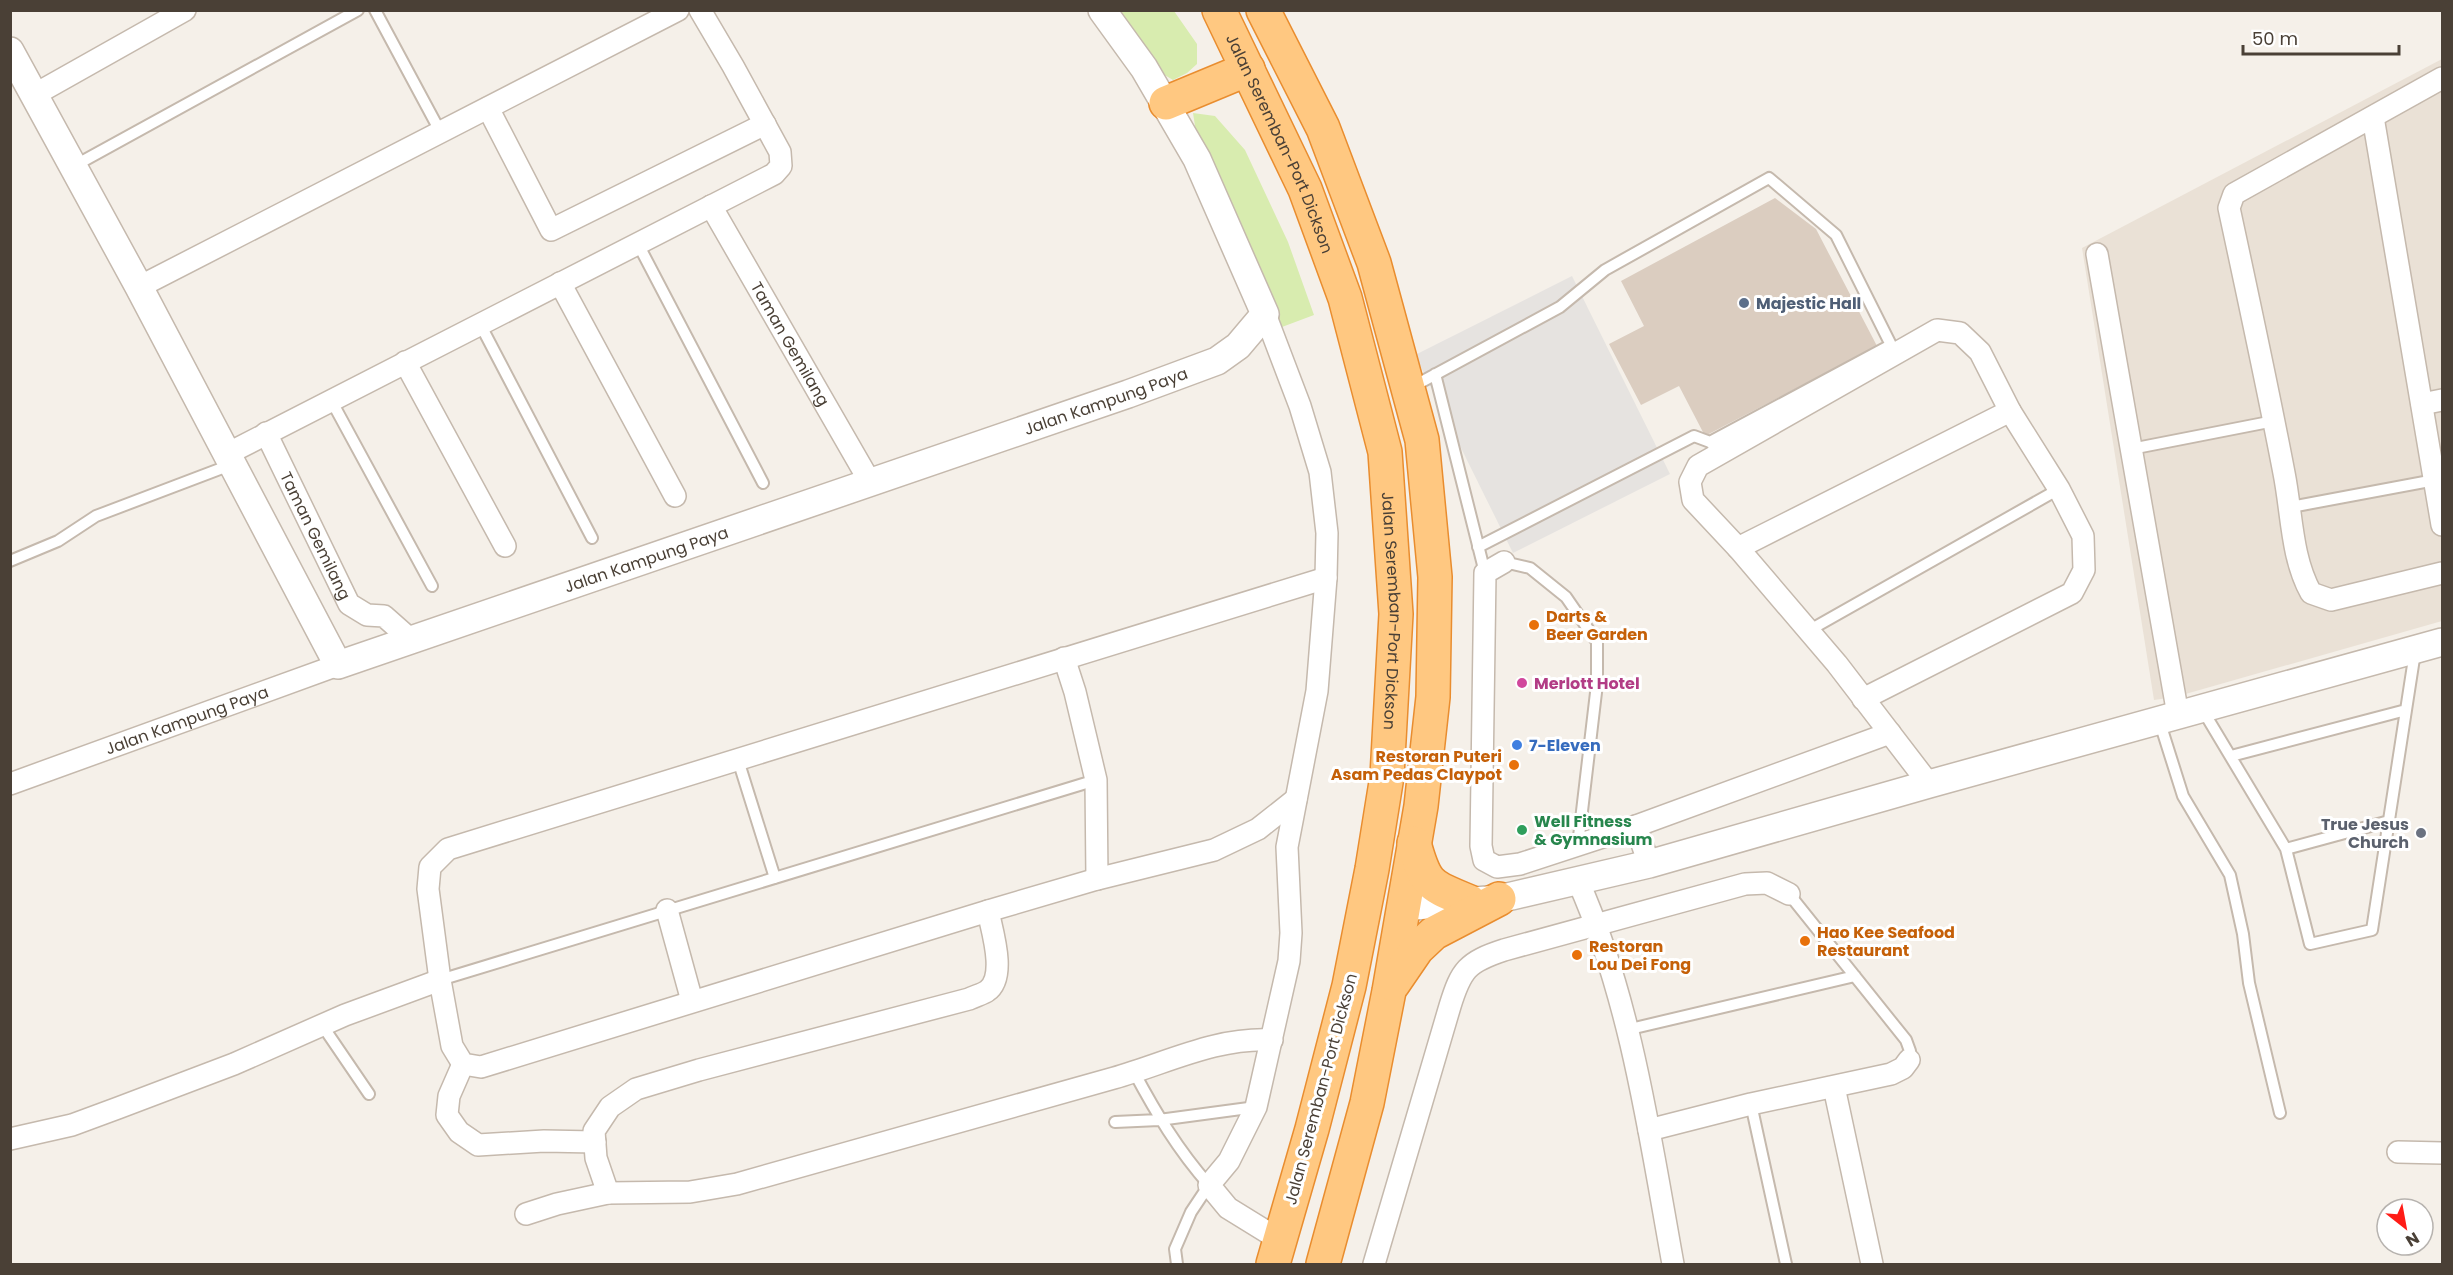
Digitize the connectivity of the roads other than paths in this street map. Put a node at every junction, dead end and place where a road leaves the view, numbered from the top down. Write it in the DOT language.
graph roads {
  1 [pos="185,10"];
  2 [pos="358,10"];
  3 [pos="375,10"];
  4 [pos="678,10"];
  5 [pos="700,10"];
  6 [pos="1102,10"];
  7 [pos="1219,10"];
  8 [pos="1263,10"];
  9 [pos="10,51"];
  10 [pos="1248,69"];
  11 [pos="2442,78"];
  12 [pos="34,95"];
  13 [pos="1166,104"];
  14 [pos="488,108"];
  15 [pos="2373,117"];
  16 [pos="765,124"];
  17 [pos="441,133"];
  18 [pos="73,166"];
  19 [pos="711,206"];
  20 [pos="638,244"];
  21 [pos="2097,254"];
  22 [pos="560,284"];
  23 [pos="139,287"];
  24 [pos="1265,314"];
  25 [pos="480,324"];
  26 [pos="405,362"];
  27 [pos="1422,381"];
  28 [pos="331,400"];
  29 [pos="2432,402"];
  30 [pos="2010,411"];
  31 [pos="2274,421"];
  32 [pos="266,433"];
  33 [pos="1715,447"];
  34 [pos="2131,449"];
  35 [pos="230,459"];
  36 [pos="2435,480"];
  37 [pos="870,482"];
  38 [pos="763,483"];
  39 [pos="2059,489"];
  40 [pos="675,496"];
  41 [pos="2291,507"];
  42 [pos="2442,525"];
  43 [pos="592,538"];
  44 [pos="505,546"];
  45 [pos="1478,547"];
  46 [pos="1738,548"];
  47 [pos="10,561"];
  48 [pos="1504,562"];
  49 [pos="1485,573"];
  50 [pos="2442,573"];
  51 [pos="1326,578"];
  52 [pos="432,586"];
  53 [pos="1808,631"];
  54 [pos="410,639"];
  55 [pos="2442,642"];
  56 [pos="2415,648"];
  57 [pos="1064,658"];
  58 [pos="338,665"];
  59 [pos="1863,699"];
  60 [pos="2406,710"];
  61 [pos="2179,714"];
  62 [pos="1890,733"];
  63 [pos="2231,756"];
  64 [pos="738,760"];
  65 [pos="1096,780"];
  66 [pos="10,784"];
  67 [pos="1929,784"];
  68 [pos="1296,799"];
  69 [pos="2389,821"];
  70 [pos="1636,826"];
  71 [pos="1414,843"];
  72 [pos="1578,845"];
  73 [pos="2286,849"];
  74 [pos="1649,864"];
  75 [pos="775,878"];
  76 [pos="1097,879"];
  77 [pos="1578,881"];
  78 [pos="1789,894"];
  79 [pos="1484,900"];
  80 [pos="1403,907"];
  81 [pos="667,910"];
  82 [pos="988,911"];
  83 [pos="1597,924"];
  84 [pos="1855,976"];
  85 [pos="440,980"];
  86 [pos="1389,991"];
  87 [pos="692,1001"];
  88 [pos="322,1025"];
  89 [pos="1626,1030"];
  90 [pos="1272,1040"];
  91 [pos="1909,1060"];
  92 [pos="463,1064"];
  93 [pos="1134,1072"];
  94 [pos="1834,1087"];
  95 [pos="369,1094"];
  96 [pos="1751,1104"];
  97 [pos="1256,1107"];
  98 [pos="2280,1113"];
  99 [pos="1160,1119"];
  100 [pos="1115,1122"];
  101 [pos="1312,1129"];
  102 [pos="1649,1130"];
  103 [pos="10,1139"];
  104 [pos="595,1142"];
  105 [pos="2398,1152"];
  106 [pos="2442,1153"];
  107 [pos="1209,1185"];
  108 [pos="608,1193"];
  109 [pos="526,1214"];
  110 [pos="1276,1252"];
  111 [pos="1177,1264"];
  112 [pos="1323,1264"];
  113 [pos="1374,1264"];
  114 [pos="1673,1264"];
  115 [pos="1786,1264"];
  116 [pos="1872,1264"];
  1 -- 12 [label="street"];
  2 -- 18 [label="lane"];
  3 -- 17 [label="lane"];
  4 -- 14 [label="street"];
  5 -- 16 [label="street"];
  6 -- 13 [label="street"];
  7 -- 10 [label="highway, Jalan Seremban-Port Dickson"];
  8 -- 27 [label="highway"];
  9 -- 12 [label="street"];
  10 -- 13 [label="highway"];
  10 -- 101 [label="highway, Jalan Seremban-Port Dickson"];
  11 -- 15 [label="street"];
  12 -- 18 [label="street"];
  13 -- 24 [label="street"];
  14 -- 16 [label="street"];
  14 -- 17 [label="street"];
  15 -- 29 [label="street"];
  15 -- 31 [label="street"];
  16 -- 19 [label="street"];
  17 -- 23 [label="street"];
  18 -- 23 [label="street"];
  19 -- 20 [label="street"];
  19 -- 37 [label="street, Taman Gemilang"];
  20 -- 22 [label="street"];
  20 -- 38 [label="lane"];
  21 -- 34 [label="street"];
  22 -- 25 [label="street"];
  22 -- 40 [label="street"];
  23 -- 35 [label="street"];
  24 -- 37 [label="street, Jalan Kampung Paya"];
  24 -- 51 [label="street"];
  25 -- 26 [label="street"];
  25 -- 43 [label="lane"];
  26 -- 28 [label="street"];
  26 -- 44 [label="street"];
  27 -- 33 [label="lane"];
  27 -- 45 [label="lane"];
  27 -- 71 [label="highway"];
  28 -- 32 [label="street"];
  28 -- 52 [label="lane"];
  29 -- 36 [label="street"];
  30 -- 33 [label="street"];
  30 -- 39 [label="street"];
  30 -- 46 [label="street"];
  31 -- 34 [label="lane"];
  31 -- 41 [label="street"];
  32 -- 35 [label="street"];
  32 -- 54 [label="street, Taman Gemilang"];
  33 -- 45 [label="lane"];
  33 -- 46 [label="street"];
  34 -- 61 [label="street"];
  35 -- 47 [label="lane"];
  35 -- 58 [label="street"];
  36 -- 41 [label="lane"];
  36 -- 42 [label="street"];
  37 -- 54 [label="street, Jalan Kampung Paya"];
  39 -- 53 [label="lane"];
  39 -- 59 [label="street"];
  41 -- 50 [label="street"];
  45 -- 49 [label="lane"];
  46 -- 53 [label="street"];
  48 -- 49 [label="street"];
  48 -- 72 [label="lane"];
  49 -- 72 [label="street"];
  51 -- 57 [label="street"];
  51 -- 68 [label="street"];
  53 -- 59 [label="street"];
  54 -- 58 [label="street, Jalan Kampung Paya"];
  55 -- 56 [label="street"];
  56 -- 60 [label="lane"];
  56 -- 61 [label="street"];
  57 -- 64 [label="street"];
  57 -- 65 [label="street"];
  58 -- 66 [label="street, Jalan Kampung Paya"];
  59 -- 62 [label="street"];
  60 -- 63 [label="lane"];
  60 -- 69 [label="lane"];
  61 -- 63 [label="lane"];
  61 -- 67 [label="street"];
  61 -- 98 [label="lane"];
  62 -- 67 [label="street"];
  62 -- 70 [label="street"];
  63 -- 73 [label="lane"];
  64 -- 75 [label="lane"];
  64 -- 85 [label="street"];
  65 -- 75 [label="lane"];
  65 -- 76 [label="street"];
  67 -- 74 [label="street"];
  68 -- 76 [label="street"];
  68 -- 90 [label="street"];
  69 -- 73 [label="lane"];
  69 -- 73 [label="lane"];
  70 -- 72 [label="street"];
  70 -- 74 [label="street"];
  71 -- 79 [label="highway"];
  71 -- 80 [label="highway"];
  74 -- 77 [label="street"];
  75 -- 81 [label="lane"];
  76 -- 82 [label="street"];
  77 -- 79 [label="street"];
  77 -- 83 [label="street"];
  78 -- 83 [label="street"];
  78 -- 84 [label="lane"];
  79 -- 80 [label="street"];
  79 -- 86 [label="highway"];
  80 -- 86 [label="highway"];
  80 -- 101 [label="highway"];
  81 -- 85 [label="lane"];
  81 -- 87 [label="street"];
  82 -- 87 [label="street"];
  82 -- 104 [label="street"];
  83 -- 89 [label="street"];
  83 -- 113 [label="street"];
  84 -- 89 [label="lane"];
  84 -- 91 [label="lane"];
  85 -- 88 [label="street"];
  85 -- 92 [label="street"];
  86 -- 112 [label="highway"];
  87 -- 92 [label="street"];
  88 -- 95 [label="lane"];
  88 -- 103 [label="street"];
  89 -- 102 [label="street"];
  90 -- 93 [label="street"];
  90 -- 97 [label="street"];
  91 -- 94 [label="street"];
  92 -- 104 [label="street"];
  93 -- 99 [label="lane"];
  93 -- 108 [label="street"];
  94 -- 96 [label="street"];
  94 -- 116 [label="street"];
  96 -- 102 [label="street"];
  96 -- 115 [label="lane"];
  97 -- 99 [label="lane"];
  97 -- 107 [label="street"];
  99 -- 100 [label="lane"];
  99 -- 107 [label="lane"];
  101 -- 110 [label="highway, Jalan Seremban-Port Dickson"];
  102 -- 114 [label="street"];
  104 -- 108 [label="street"];
  105 -- 106 [label="street"];
  107 -- 110 [label="street"];
  107 -- 111 [label="lane"];
  108 -- 109 [label="street"];
}
